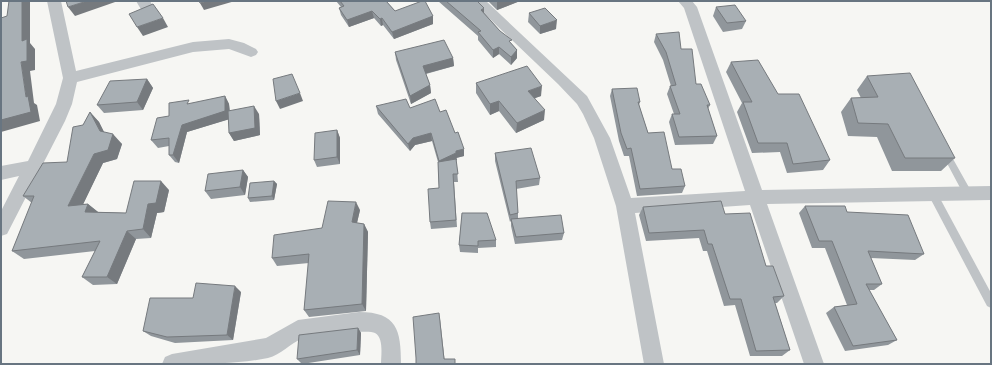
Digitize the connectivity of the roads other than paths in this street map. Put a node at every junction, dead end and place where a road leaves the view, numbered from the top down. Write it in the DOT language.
graph roads {
  1 [pos="54,1"];
  2 [pos="478,1"];
  3 [pos="685,1"];
  4 [pos="251,52"];
  5 [pos="70,78"];
  6 [pos="942,147"];
  7 [pos="33,167"];
  8 [pos="1,173"];
  9 [pos="933,194"];
  10 [pos="968,194"];
  11 [pos="991,194"];
  12 [pos="756,197"];
  13 [pos="625,206"];
  14 [pos="1,228"];
  15 [pos="991,303"];
  16 [pos="172,364"];
  17 [pos="391,364"];
  18 [pos="654,364"];
  19 [pos="814,364"];
  1 -- 5 [label="street"];
  2 -- 13 [label="street"];
  3 -- 12 [label="street"];
  4 -- 5 [label="street"];
  5 -- 7 [label="street"];
  6 -- 10 [label="lane"];
  7 -- 8 [label="street"];
  7 -- 14 [label="street"];
  9 -- 10 [label="street"];
  9 -- 12 [label="street"];
  9 -- 15 [label="lane"];
  10 -- 11 [label="street"];
  12 -- 13 [label="street"];
  12 -- 19 [label="street"];
  13 -- 18 [label="street"];
  16 -- 17 [label="street"];
}
